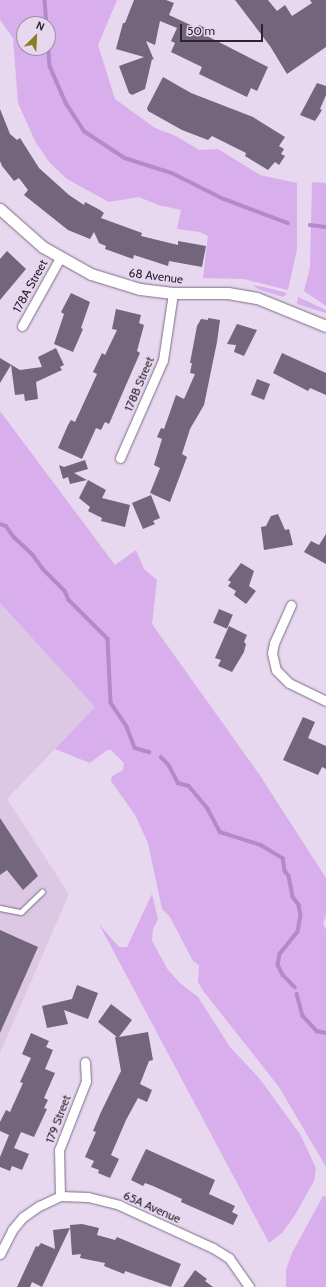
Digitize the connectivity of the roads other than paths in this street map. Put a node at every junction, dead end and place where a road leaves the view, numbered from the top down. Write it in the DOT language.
graph roads {
  1 [pos="0,209"];
  2 [pos="60,258"];
  3 [pos="173,293"];
  4 [pos="22,326"];
  5 [pos="326,326"];
  6 [pos="120,458"];
  7 [pos="291,605"];
  8 [pos="326,701"];
  9 [pos="42,892"];
  10 [pos="0,908"];
  11 [pos="85,1062"];
  12 [pos="60,1196"];
  13 [pos="0,1254"];
  14 [pos="249,1287"];
  1 -- 2 [label="street, 68 Avenue"];
  2 -- 3 [label="street, 68 Avenue"];
  2 -- 4 [label="street, 178A Street"];
  3 -- 5 [label="street, 68 Avenue"];
  3 -- 6 [label="street, 178B Street"];
  7 -- 8 [label="street"];
  9 -- 10 [label="lane"];
  11 -- 12 [label="street, 179 Street"];
  12 -- 13 [label="street"];
  12 -- 14 [label="street, 65A Avenue"];
}
